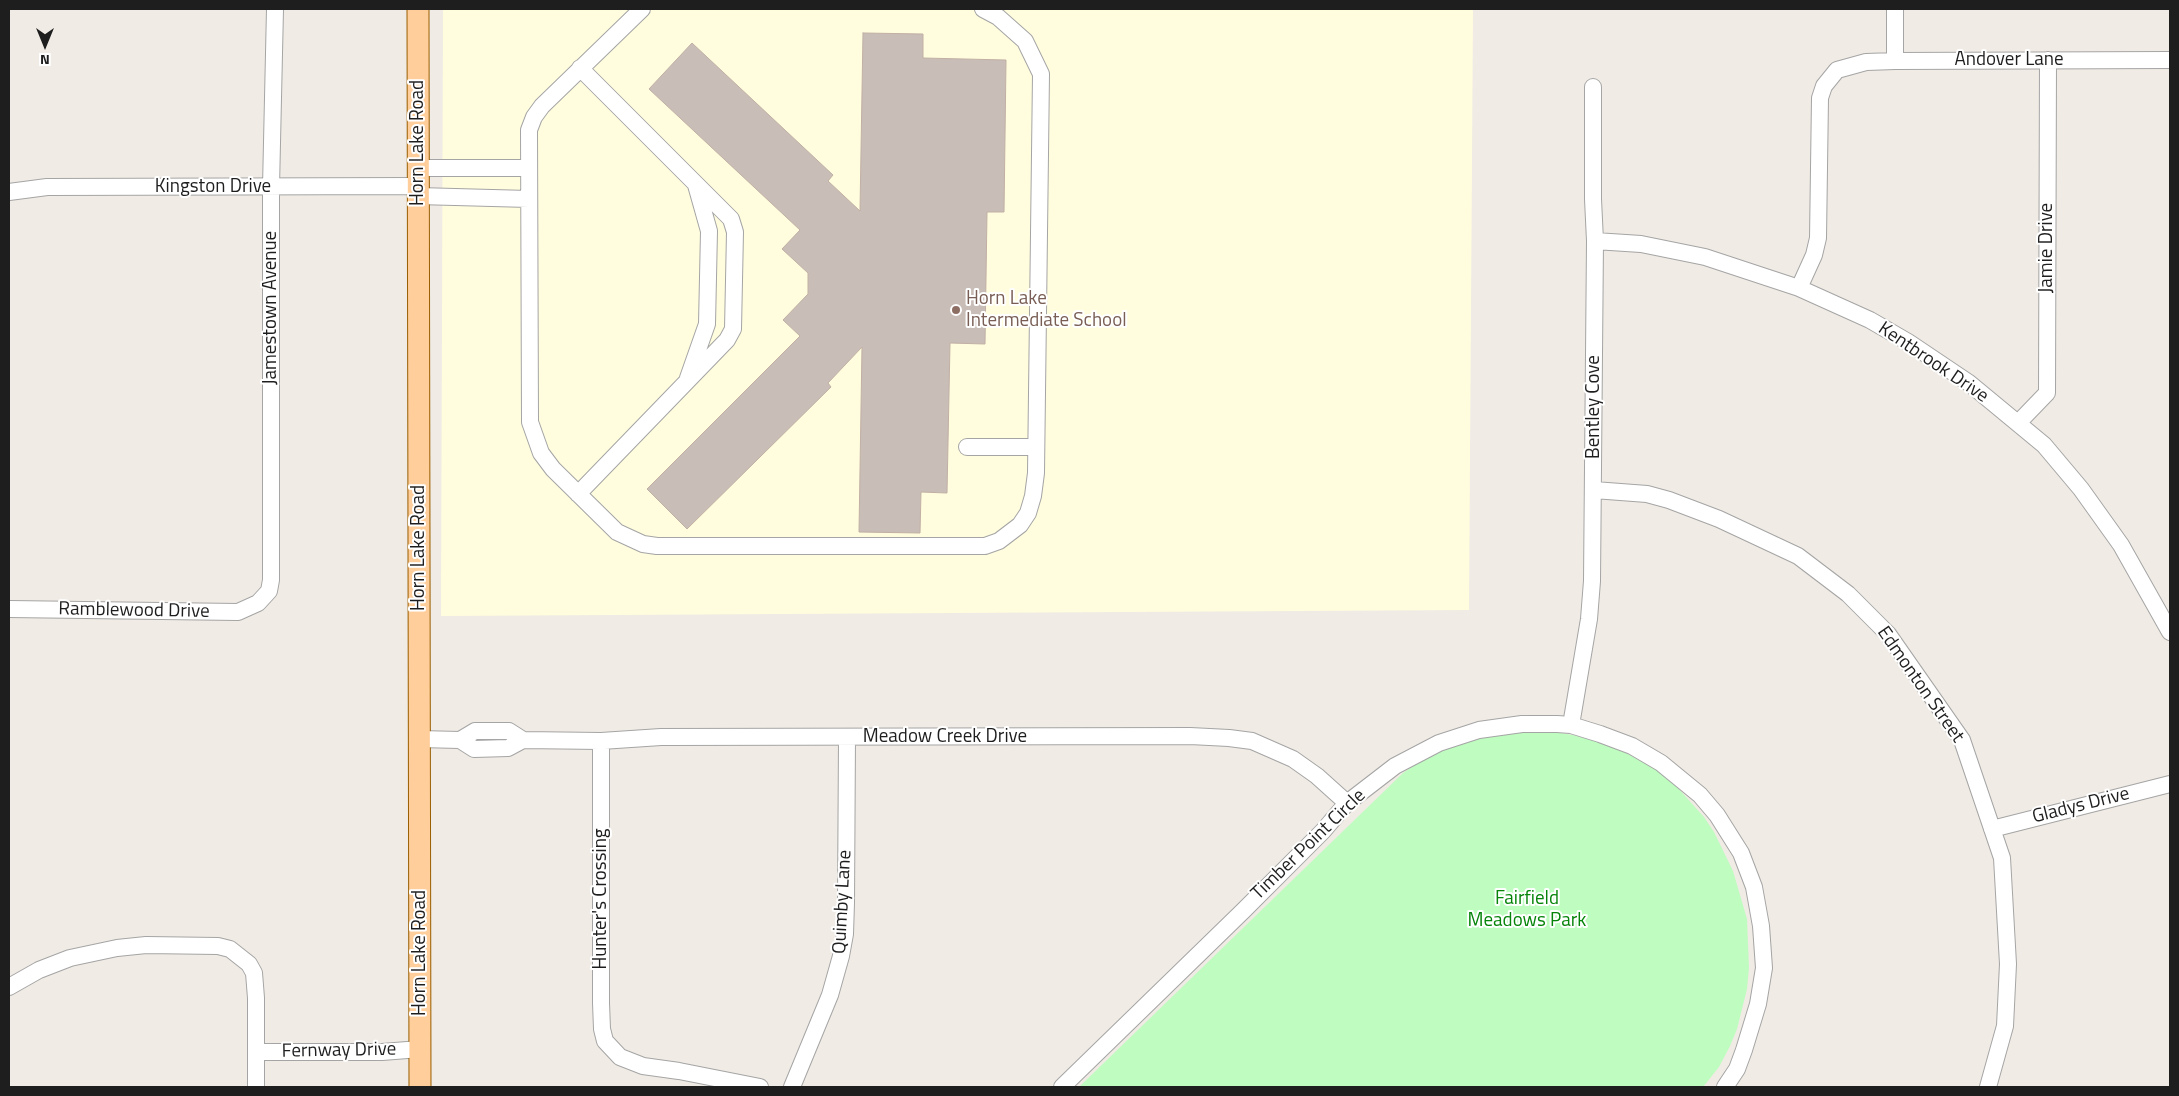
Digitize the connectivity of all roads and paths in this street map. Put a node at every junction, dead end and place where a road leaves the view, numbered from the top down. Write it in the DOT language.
graph roads {
  1 [pos="275,9"];
  2 [pos="418,9"];
  3 [pos="642,9"];
  4 [pos="983,9"];
  5 [pos="1895,9"];
  6 [pos="2048,60"];
  7 [pos="2170,60"];
  8 [pos="1895,61"];
  9 [pos="580,68"];
  10 [pos="1593,87"];
  11 [pos="529,168"];
  12 [pos="418,183"];
  13 [pos="695,183"];
  14 [pos="271,186"];
  15 [pos="9,192"];
  16 [pos="529,199"];
  17 [pos="1595,241"];
  18 [pos="1799,288"];
  19 [pos="686,382"];
  20 [pos="2018,423"];
  21 [pos="1036,447"];
  22 [pos="968,448"];
  23 [pos="1594,490"];
  24 [pos="578,494"];
  25 [pos="258,603"];
  26 [pos="9,609"];
  27 [pos="2170,632"];
  28 [pos="1571,725"];
  29 [pos="847,738"];
  30 [pos="419,739"];
  31 [pos="602,741"];
  32 [pos="2170,784"];
  33 [pos="1347,803"];
  34 [pos="1992,829"];
  35 [pos="9,986"];
  36 [pos="420,1049"];
  37 [pos="257,1052"];
  38 [pos="1730,1086"];
  39 [pos="256,1087"];
  40 [pos="420,1087"];
  41 [pos="760,1087"];
  42 [pos="792,1087"];
  43 [pos="1062,1087"];
  44 [pos="1988,1087"];
  1 -- 14 [label="street, Jamestown Avenue"];
  2 -- 12 [label="main road, Horn Lake Road"];
  3 -- 9 [label="street"];
  4 -- 21 [label="street"];
  5 -- 8 [label="street"];
  6 -- 7 [label="street, Andover Lane"];
  6 -- 8 [label="street, Andover Lane"];
  6 -- 20 [label="street, Jamie Drive"];
  8 -- 18 [label="street, Andover Lane"];
  9 -- 11 [label="street"];
  9 -- 13 [label="street"];
  10 -- 17 [label="street, Bentley Cove"];
  11 -- 12 [label="street"];
  11 -- 16 [label="street"];
  12 -- 14 [label="street, Kingston Drive"];
  12 -- 16 [label="street"];
  12 -- 30 [label="main road, Horn Lake Road"];
  13 -- 19 [label="street"];
  13 -- 19 [label="street"];
  14 -- 15 [label="street, Kingston Drive"];
  14 -- 25 [label="street, Jamestown Avenue"];
  16 -- 24 [label="street"];
  17 -- 18 [label="street, Kentbrook Drive"];
  17 -- 23 [label="street, Bentley Cove"];
  18 -- 20 [label="street, Kentbrook Drive"];
  19 -- 24 [label="street"];
  20 -- 27 [label="street, Kentbrook Drive"];
  21 -- 22 [label="street"];
  21 -- 24 [label="street"];
  23 -- 28 [label="street, Bentley Cove"];
  23 -- 34 [label="street, Edmonton Street"];
  25 -- 26 [label="street, Ramblewood Drive"];
  28 -- 33 [label="street, Timber Point Circle"];
  28 -- 38 [label="street, Timber Point Circle"];
  29 -- 31 [label="street, Meadow Creek Drive"];
  29 -- 33 [label="street, Meadow Creek Drive"];
  29 -- 42 [label="street, Quimby Lane"];
  30 -- 31 [label="street, Meadow Creek Drive"];
  30 -- 36 [label="main road, Horn Lake Road"];
  31 -- 41 [label="street, Hunter's Crossing"];
  32 -- 34 [label="street, Gladys Drive"];
  33 -- 43 [label="street, Timber Point Circle"];
  34 -- 44 [label="street, Edmonton Street"];
  35 -- 37 [label="street"];
  36 -- 37 [label="street, Fernway Drive"];
  36 -- 40 [label="main road, Horn Lake Road"];
  37 -- 39 [label="street"];
}
